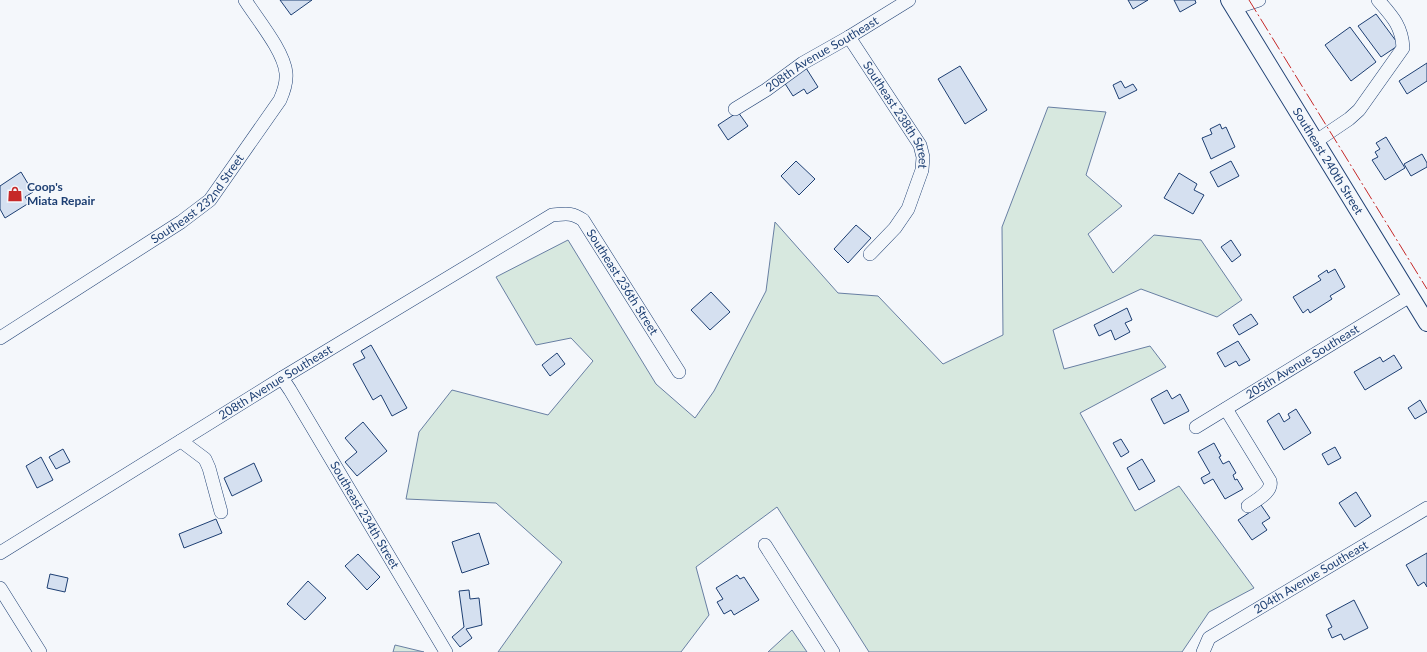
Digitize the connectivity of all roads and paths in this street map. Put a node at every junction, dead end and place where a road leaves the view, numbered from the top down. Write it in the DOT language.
graph roads {
  1 [pos="245,0"];
  2 [pos="910,0"];
  3 [pos="1259,0"];
  4 [pos="1378,0"];
  5 [pos="1231,4"];
  6 [pos="849,37"];
  7 [pos="734,109"];
  8 [pos="1315,142"];
  9 [pos="552,215"];
  10 [pos="870,254"];
  11 [pos="1410,296"];
  12 [pos="1427,323"];
  13 [pos="0,338"];
  14 [pos="679,372"];
  15 [pos="282,378"];
  16 [pos="1226,409"];
  17 [pos="1196,427"];
  18 [pos="181,441"];
  19 [pos="1248,506"];
  20 [pos="1427,508"];
  21 [pos="220,512"];
  22 [pos="765,544"];
  23 [pos="0,553"];
  24 [pos="0,588"];
  25 [pos="40,652"];
  26 [pos="446,652"];
  27 [pos="833,652"];
  28 [pos="1203,652"];
  1 -- 13 [label="street, Southeast 232nd Street"];
  2 -- 6 [label="street, 208th Avenue Southeast"];
  3 -- 5 [label="street"];
  4 -- 8 [label="street"];
  5 -- 8 [label="main road, Southeast 240th Street"];
  6 -- 7 [label="street, 208th Avenue Southeast"];
  6 -- 10 [label="street, Southeast 238th Street"];
  8 -- 11 [label="main road, Southeast 240th Street"];
  9 -- 14 [label="street, Southeast 236th Street"];
  9 -- 15 [label="street, 208th Avenue Southeast"];
  11 -- 12 [label="main road, Southeast 240th Street"];
  11 -- 16 [label="street, 205th Avenue Southeast"];
  15 -- 18 [label="street, 208th Avenue Southeast"];
  15 -- 26 [label="street, Southeast 234th Street"];
  16 -- 17 [label="street, 205th Avenue Southeast"];
  16 -- 19 [label="street"];
  18 -- 21 [label="street"];
  18 -- 23 [label="street, 208th Avenue Southeast"];
  20 -- 28 [label="street, 204th Avenue Southeast"];
  22 -- 27 [label="street"];
  24 -- 25 [label="street"];
}
